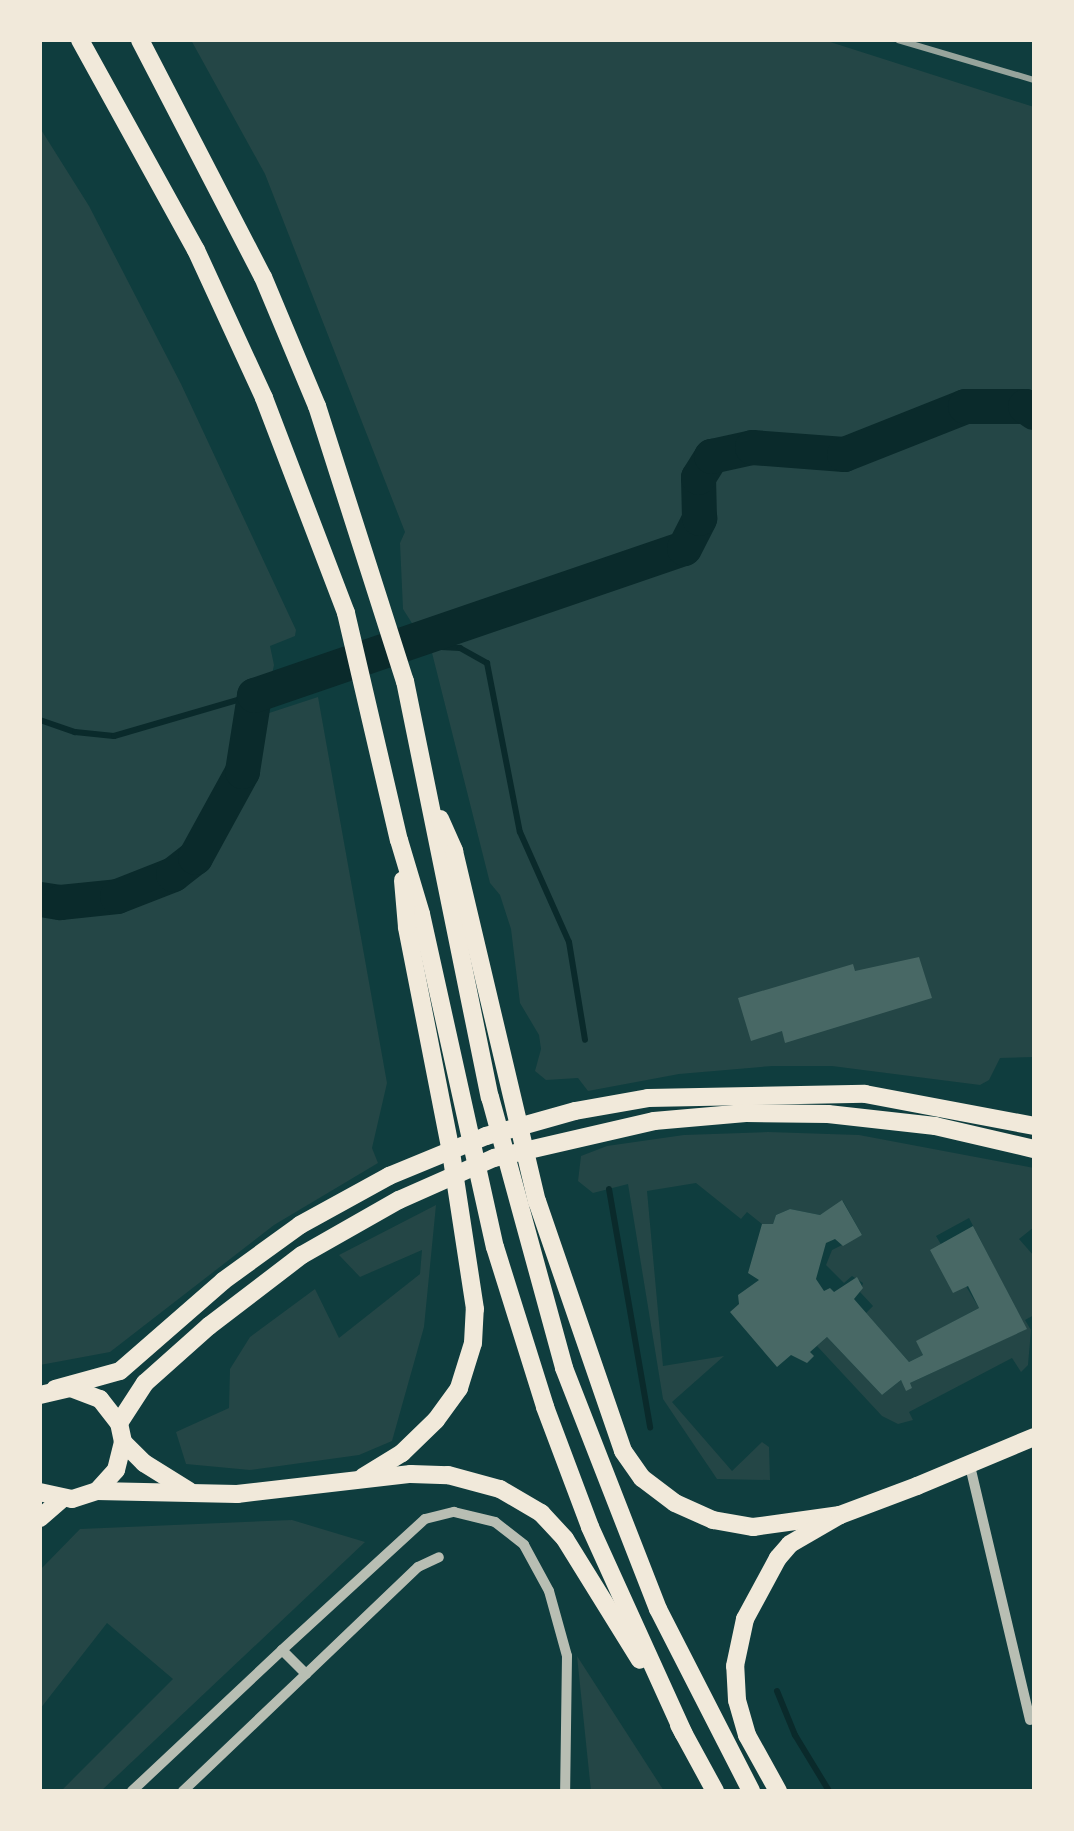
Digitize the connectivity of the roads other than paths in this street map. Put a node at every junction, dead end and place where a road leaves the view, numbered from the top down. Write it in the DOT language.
graph roads {
  1 [pos="80,40"];
  2 [pos="140,40"];
  3 [pos="432,800"];
  4 [pos="399,840"];
  5 [pos="1034,1126"];
  6 [pos="1034,1148"];
  7 [pos="48,1392"];
  8 [pos="121,1432"];
  9 [pos="1034,1436"];
  10 [pos="970,1466"];
  11 [pos="358,1480"];
  12 [pos="96,1491"];
  13 [pos="40,1492"];
  14 [pos="194,1493"];
  15 [pos="62,1499"];
  16 [pos="840,1515"];
  17 [pos="40,1518"];
  18 [pos="438,1557"];
  19 [pos="282,1650"];
  20 [pos="306,1674"];
  21 [pos="1030,1720"];
  22 [pos="684,1734"];
  23 [pos="132,1791"];
  24 [pos="183,1791"];
  25 [pos="565,1791"];
  26 [pos="714,1791"];
  27 [pos="751,1791"];
  28 [pos="778,1791"];
  1 -- 4 [label="main road"];
  2 -- 3 [label="main road"];
  3 -- 16 [label="main road"];
  3 -- 27 [label="main road"];
  4 -- 11 [label="main road"];
  4 -- 22 [label="main road"];
  5 -- 7 [label="main road"];
  6 -- 8 [label="main road"];
  7 -- 8 [label="main road"];
  8 -- 12 [label="main road"];
  8 -- 14 [label="main road"];
  9 -- 10 [label="main road"];
  10 -- 16 [label="main road"];
  10 -- 21 [label="street"];
  11 -- 14 [label="main road"];
  11 -- 22 [label="main road"];
  12 -- 14 [label="main road"];
  12 -- 15 [label="main road"];
  13 -- 15 [label="main road"];
  15 -- 17 [label="main road"];
  16 -- 28 [label="main road"];
  18 -- 20 [label="street"];
  19 -- 20 [label="street"];
  19 -- 23 [label="street"];
  19 -- 25 [label="street"];
  20 -- 24 [label="street"];
  22 -- 26 [label="main road"];
}
